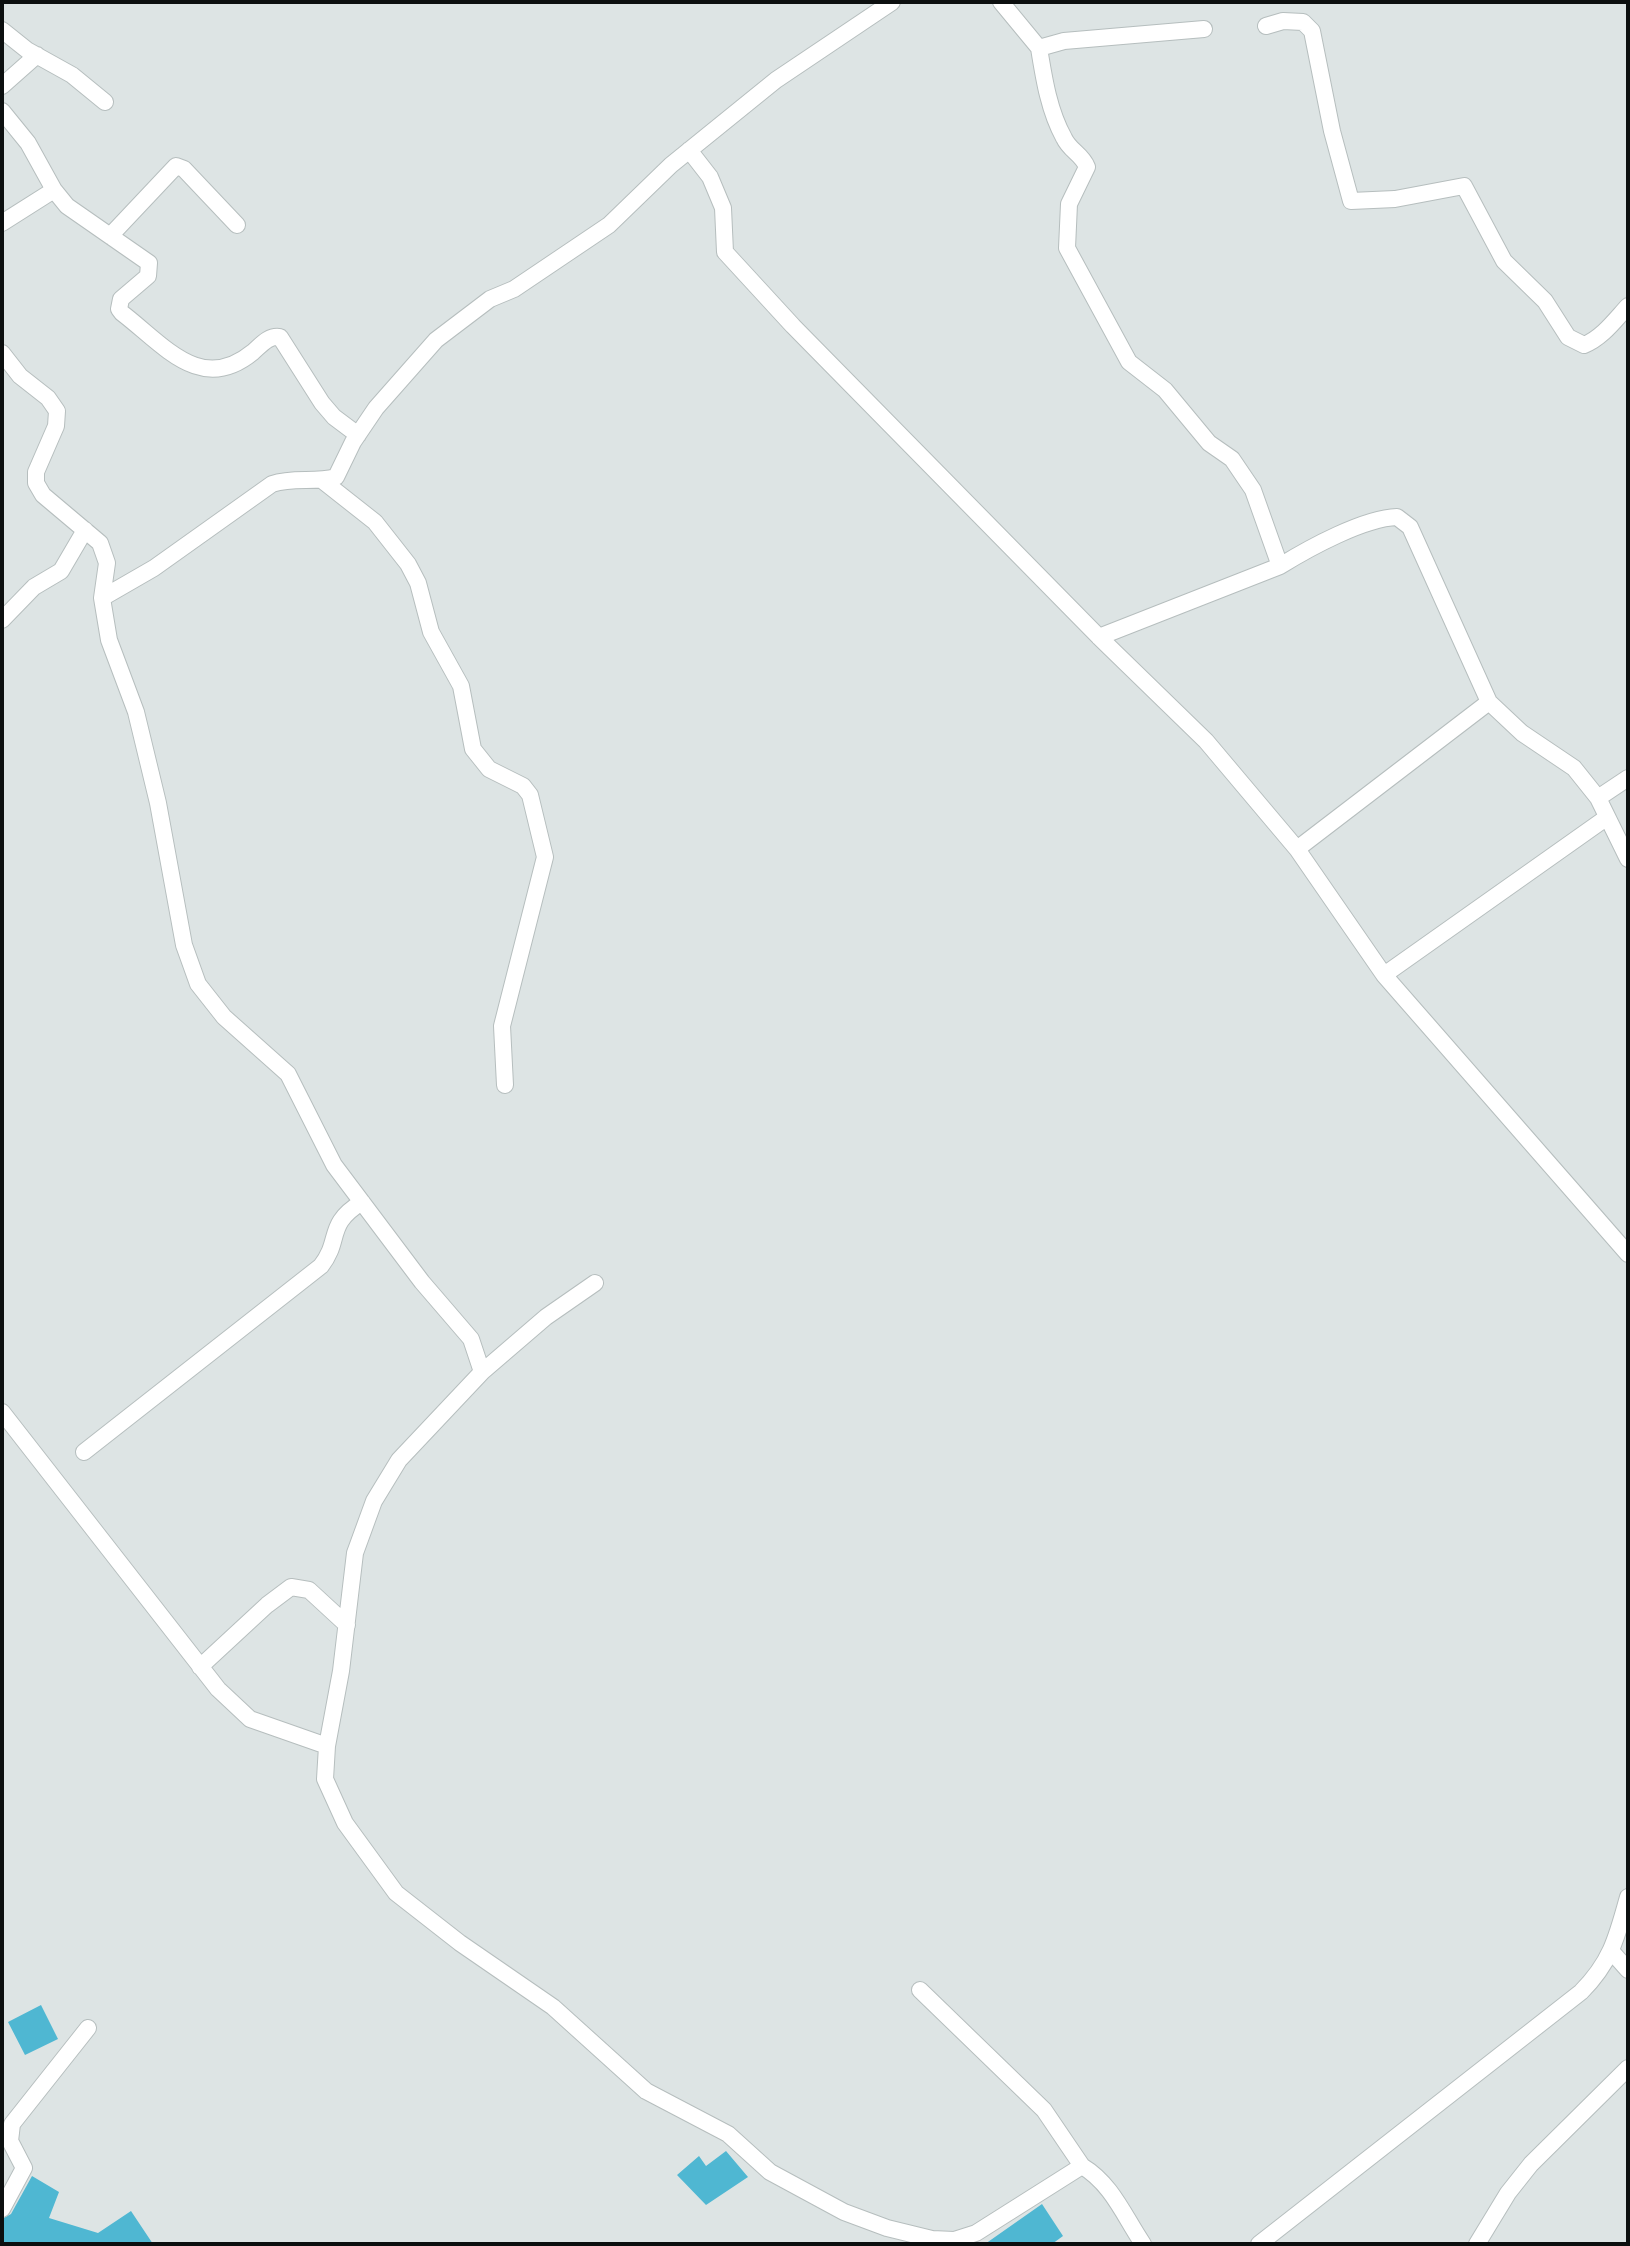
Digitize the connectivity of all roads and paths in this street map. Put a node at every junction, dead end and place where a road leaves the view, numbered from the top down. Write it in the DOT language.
graph roads {
  1 [pos="892,2"];
  2 [pos="1001,2"];
  3 [pos="1266,26"];
  4 [pos="1203,29"];
  5 [pos="2,30"];
  6 [pos="1040,48"];
  7 [pos="37,55"];
  8 [pos="2,86"];
  9 [pos="105,102"];
  10 [pos="2,111"];
  11 [pos="689,150"];
  12 [pos="54,190"];
  13 [pos="2,223"];
  14 [pos="237,225"];
  15 [pos="110,236"];
  16 [pos="1628,306"];
  17 [pos="2,353"];
  18 [pos="358,435"];
  19 [pos="323,481"];
  20 [pos="85,530"];
  21 [pos="1280,566"];
  22 [pos="102,598"];
  23 [pos="2,620"];
  24 [pos="1099,637"];
  25 [pos="1489,702"];
  26 [pos="1628,778"];
  27 [pos="1598,799"];
  28 [pos="1606,818"];
  29 [pos="1297,849"];
  30 [pos="1628,859"];
  31 [pos="1384,975"];
  32 [pos="505,1085"];
  33 [pos="362,1202"];
  34 [pos="1628,1254"];
  35 [pos="595,1283"];
  36 [pos="482,1372"];
  37 [pos="2,1412"];
  38 [pos="84,1452"];
  39 [pos="347,1625"];
  40 [pos="200,1667"];
  41 [pos="327,1746"];
  42 [pos="1628,1897"];
  43 [pos="1612,1952"];
  44 [pos="1628,1970"];
  45 [pos="920,1990"];
  46 [pos="88,2028"];
  47 [pos="1628,2068"];
  48 [pos="1082,2166"];
  49 [pos="2,2209"];
  50 [pos="926,2241"];
  51 [pos="1143,2244"];
  52 [pos="1259,2244"];
  53 [pos="1477,2244"];
  1 -- 11 [label="street"];
  2 -- 6 [label="street"];
  3 -- 16 [label="street"];
  4 -- 6 [label="street"];
  5 -- 7 [label="street"];
  6 -- 21 [label="street"];
  7 -- 8 [label="street"];
  7 -- 9 [label="street"];
  10 -- 12 [label="street"];
  11 -- 18 [label="street"];
  11 -- 24 [label="street"];
  12 -- 13 [label="street"];
  12 -- 15 [label="street"];
  14 -- 15 [label="street"];
  15 -- 18 [label="street"];
  17 -- 20 [label="street"];
  18 -- 19 [label="street"];
  19 -- 22 [label="street"];
  19 -- 32 [label="street"];
  20 -- 22 [label="street"];
  20 -- 23 [label="street"];
  21 -- 24 [label="street"];
  21 -- 25 [label="street"];
  22 -- 33 [label="street"];
  24 -- 29 [label="street"];
  25 -- 27 [label="street"];
  25 -- 29 [label="street"];
  26 -- 27 [label="street"];
  27 -- 28 [label="street"];
  28 -- 30 [label="street"];
  28 -- 31 [label="street"];
  29 -- 31 [label="street"];
  31 -- 34 [label="street"];
  33 -- 36 [label="street"];
  33 -- 38 [label="street"];
  35 -- 36 [label="street"];
  36 -- 39 [label="street"];
  37 -- 40 [label="street"];
  39 -- 40 [label="street"];
  39 -- 41 [label="street"];
  40 -- 41 [label="street"];
  41 -- 50 [label="street"];
  42 -- 43 [label="street"];
  43 -- 44 [label="street"];
  43 -- 52 [label="street"];
  45 -- 48 [label="street"];
  46 -- 49 [label="street"];
  47 -- 53 [label="street"];
  48 -- 50 [label="street"];
  48 -- 51 [label="street"];
}
